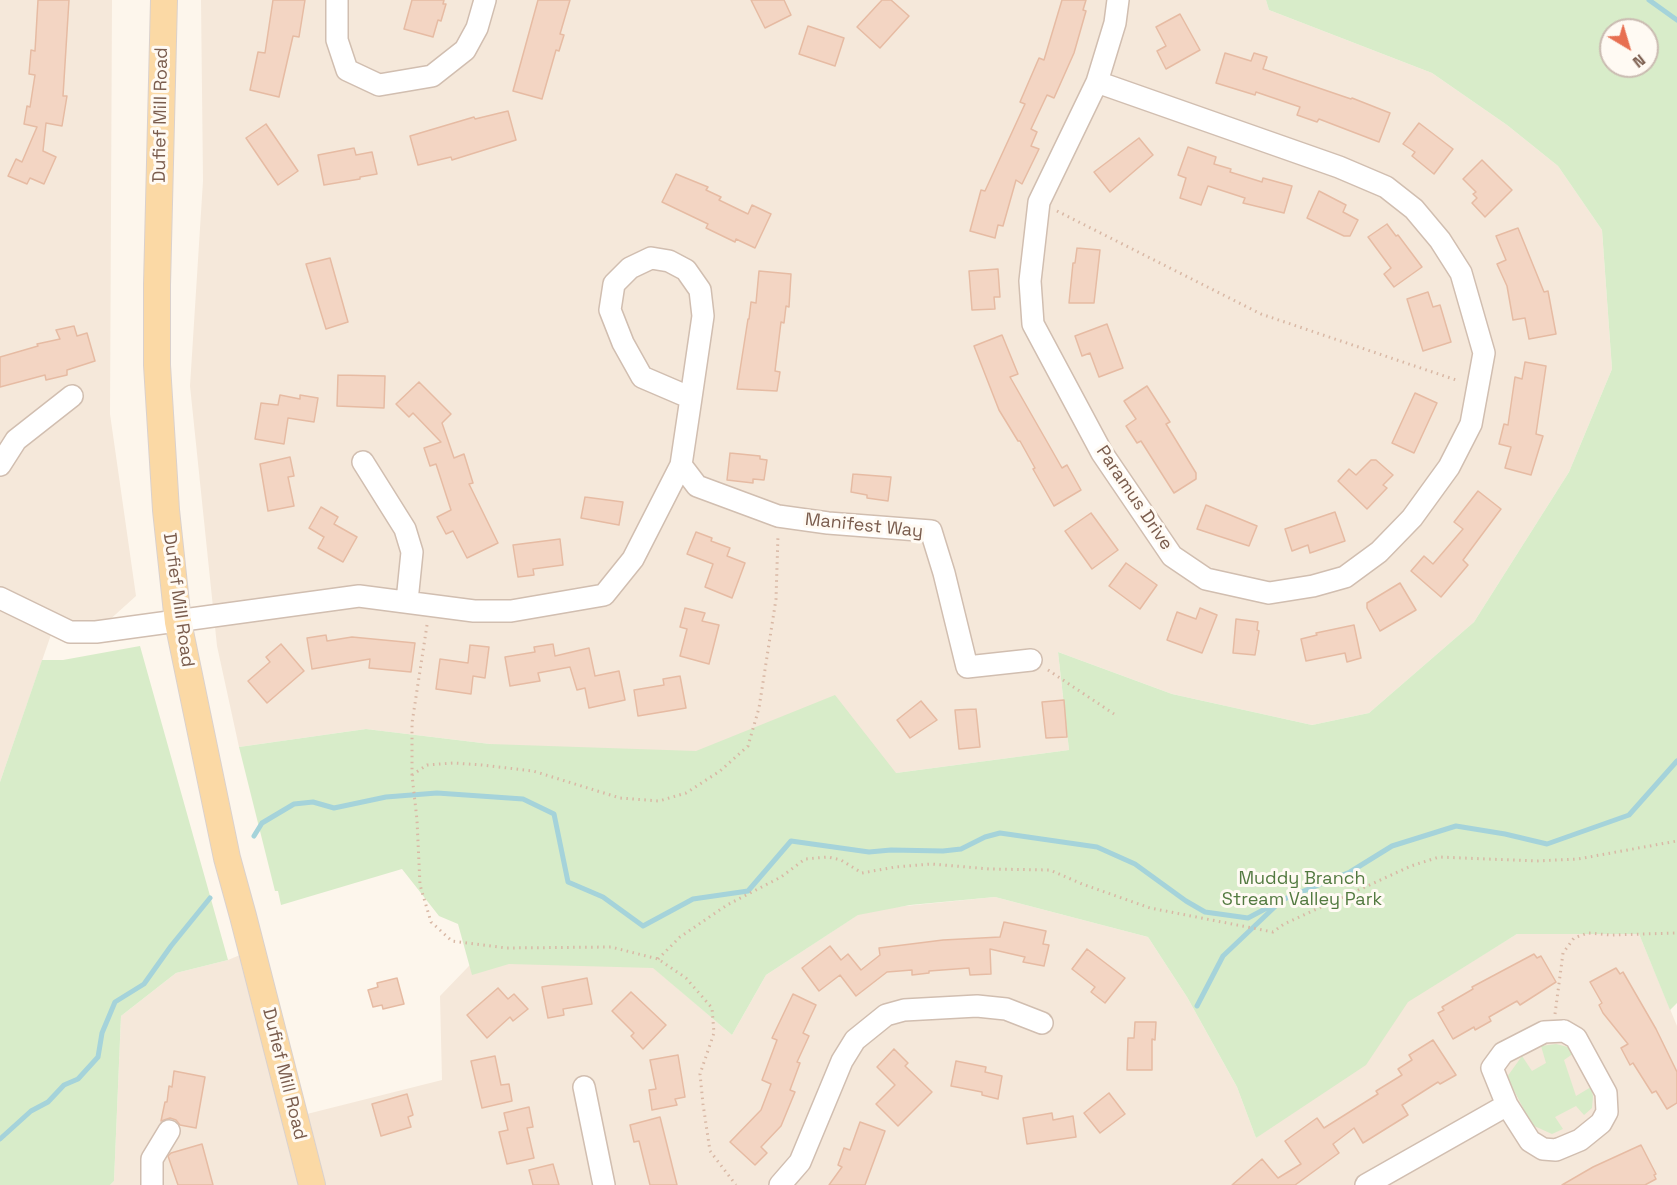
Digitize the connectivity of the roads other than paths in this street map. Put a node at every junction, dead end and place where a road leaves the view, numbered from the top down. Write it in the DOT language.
graph roads {
  1 [pos="164,0"];
  2 [pos="337,0"];
  3 [pos="485,0"];
  4 [pos="1118,0"];
  5 [pos="1097,82"];
  6 [pos="72,396"];
  7 [pos="691,398"];
  8 [pos="363,462"];
  9 [pos="0,465"];
  10 [pos="681,465"];
  11 [pos="2,601"];
  12 [pos="407,601"];
  13 [pos="178,622"];
  14 [pos="1031,660"];
  15 [pos="1042,1023"];
  16 [pos="584,1087"];
  17 [pos="1507,1105"];
  18 [pos="169,1131"];
  19 [pos="152,1185"];
  20 [pos="312,1185"];
  21 [pos="604,1185"];
  22 [pos="780,1185"];
  23 [pos="1366,1185"];
  1 -- 13 [label="main road, Dufief Mill Road"];
  2 -- 3 [label="street"];
  4 -- 5 [label="street, Paramus Drive"];
  5 -- 5 [label="street, Paramus Drive"];
  6 -- 9 [label="street"];
  7 -- 7 [label="street"];
  7 -- 10 [label="street"];
  8 -- 12 [label="street"];
  10 -- 12 [label="street"];
  10 -- 14 [label="street, Manifest Way"];
  11 -- 13 [label="street"];
  12 -- 13 [label="street"];
  13 -- 20 [label="main road, Dufief Mill Road"];
  15 -- 22 [label="street"];
  16 -- 21 [label="street"];
  17 -- 17 [label="street"];
  17 -- 23 [label="street"];
  18 -- 19 [label="street"];
}
